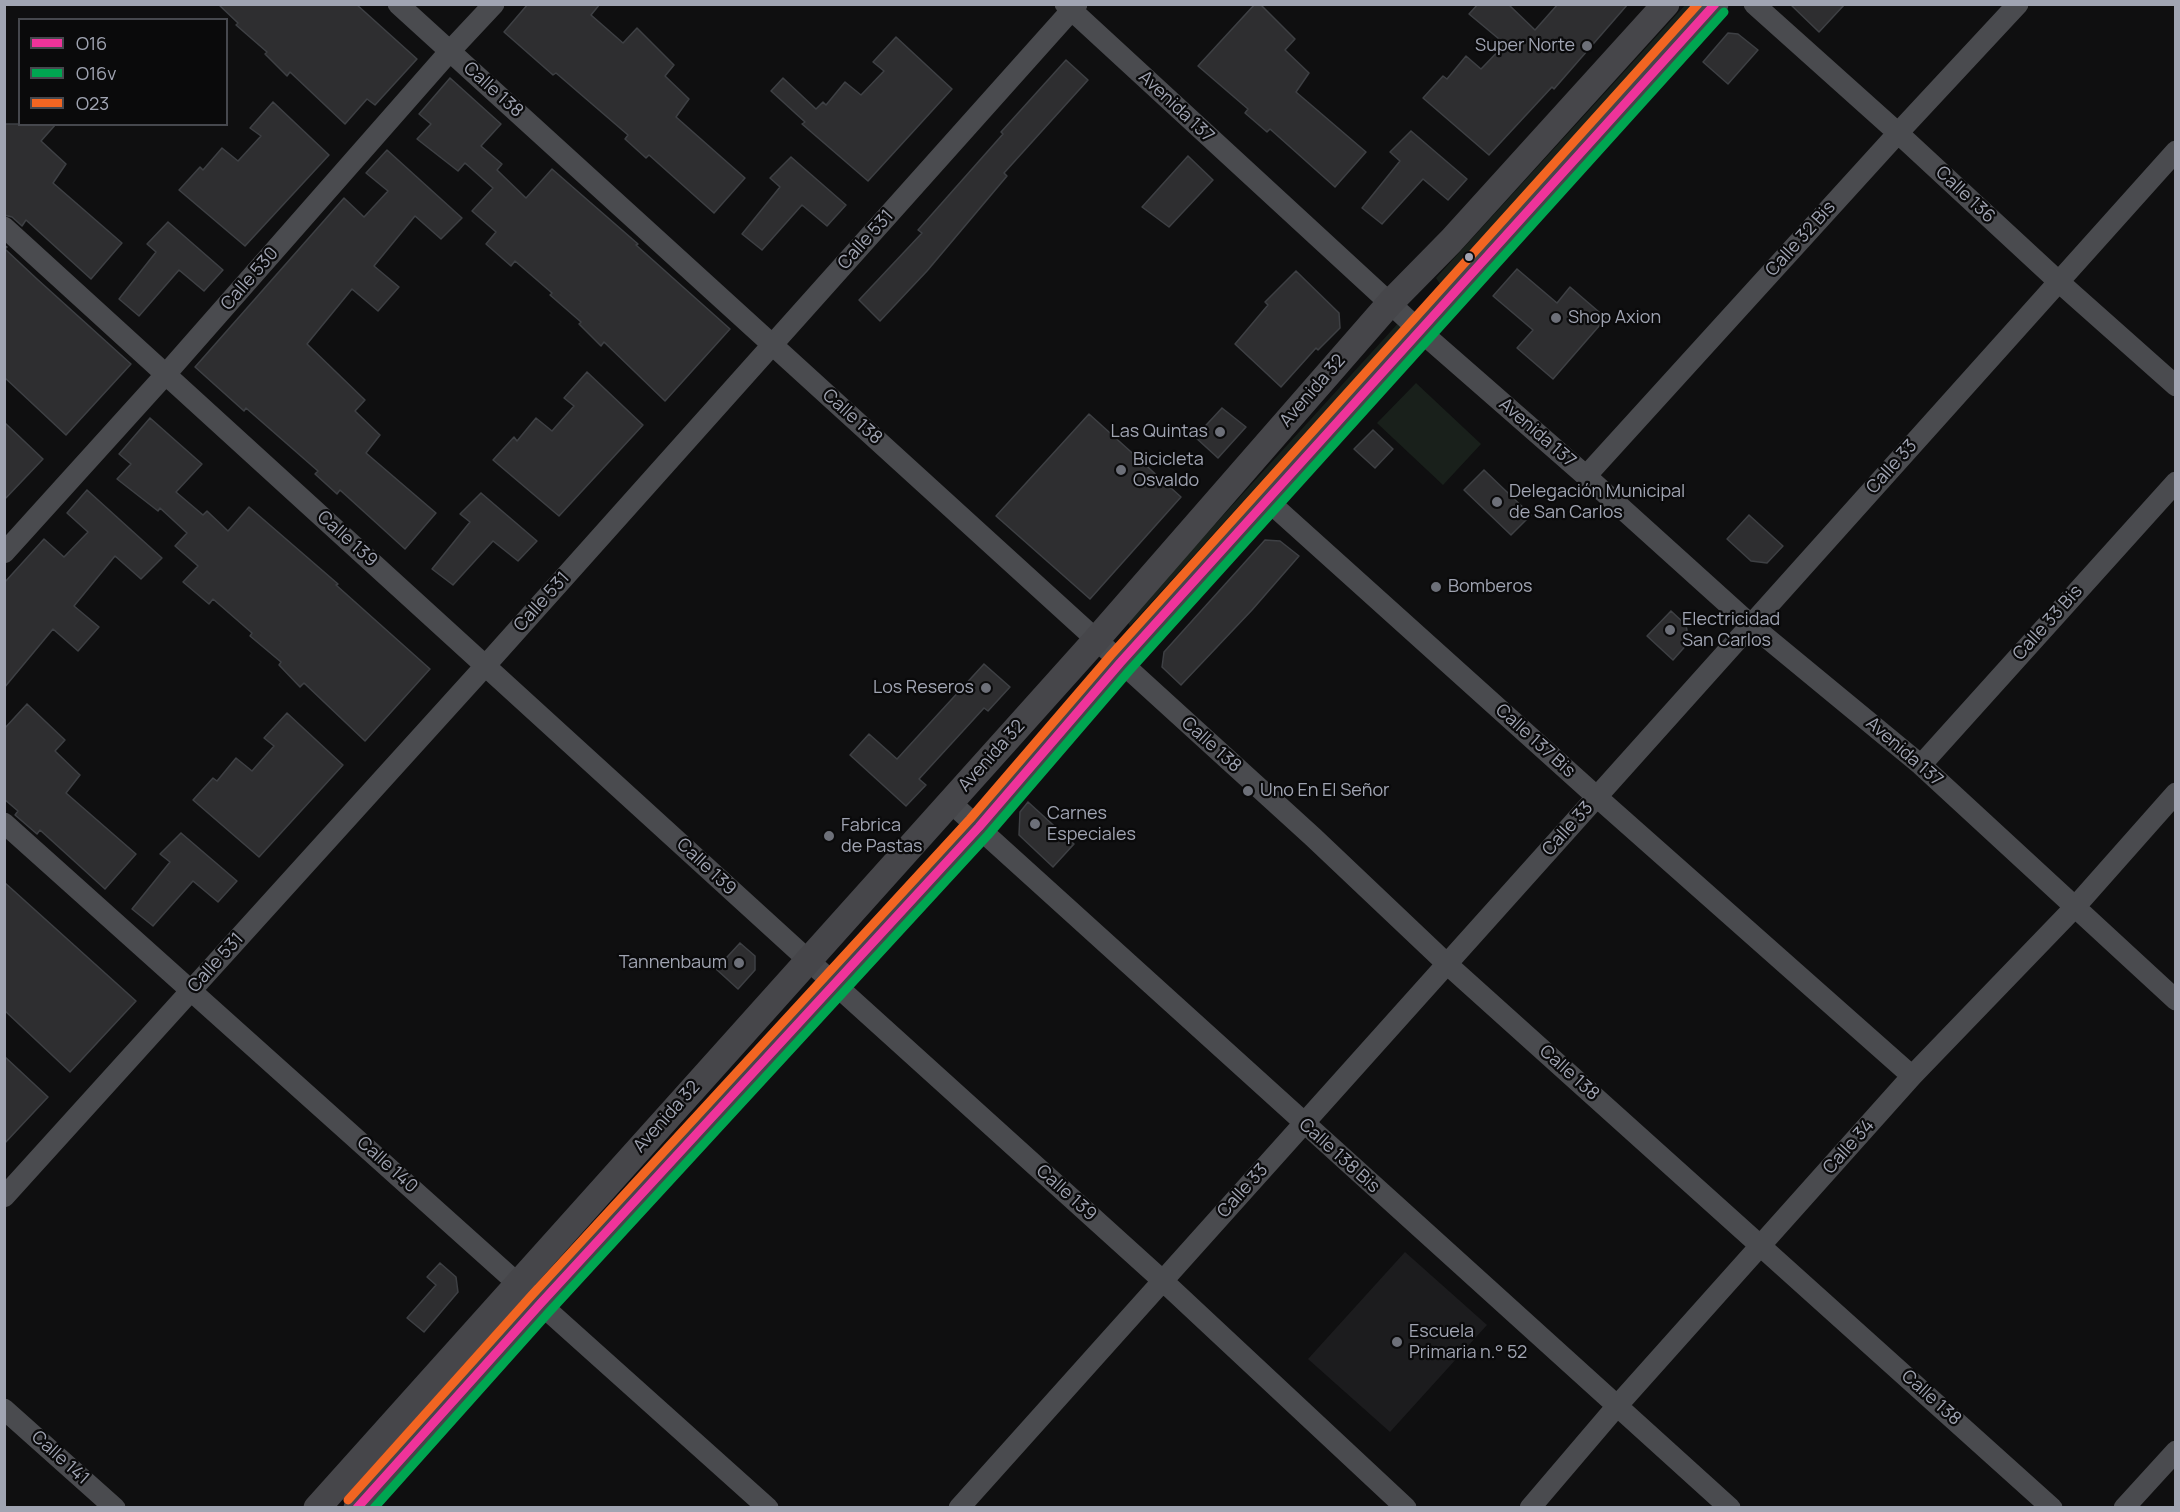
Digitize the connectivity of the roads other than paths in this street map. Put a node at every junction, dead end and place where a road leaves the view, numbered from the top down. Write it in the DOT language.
graph roads {
  1 [pos="398,4"];
  2 [pos="494,4"];
  3 [pos="1666,4"];
  4 [pos="1715,4"];
  5 [pos="1754,4"];
  6 [pos="2018,4"];
  7 [pos="1071,7"];
  8 [pos="450,51"];
  9 [pos="1899,133"];
  10 [pos="2175,151"];
  11 [pos="4,227"];
  12 [pos="2059,282"];
  13 [pos="1390,303"];
  14 [pos="1419,330"];
  15 [pos="773,345"];
  16 [pos="166,374"];
  17 [pos="2175,386"];
  18 [pos="1586,476"];
  19 [pos="2175,482"];
  20 [pos="1267,500"];
  21 [pos="4,553"];
  22 [pos="1750,624"];
  23 [pos="1096,640"];
  24 [pos="1120,663"];
  25 [pos="486,665"];
  26 [pos="1921,765"];
  27 [pos="2175,794"];
  28 [pos="1597,797"];
  29 [pos="950,802"];
  30 [pos="4,823"];
  31 [pos="979,827"];
  32 [pos="2075,907"];
  33 [pos="808,960"];
  34 [pos="1447,964"];
  35 [pos="836,984"];
  36 [pos="191,990"];
  37 [pos="2175,1000"];
  38 [pos="1912,1076"];
  39 [pos="1304,1124"];
  40 [pos="4,1197"];
  41 [pos="1761,1245"];
  42 [pos="1163,1281"];
  43 [pos="518,1283"];
  44 [pos="542,1303"];
  45 [pos="1617,1406"];
  46 [pos="4,1409"];
  47 [pos="2175,1451"];
  48 [pos="115,1508"];
  49 [pos="318,1508"];
  50 [pos="357,1508"];
  51 [pos="768,1508"];
  52 [pos="960,1508"];
  53 [pos="1406,1508"];
  54 [pos="1530,1508"];
  55 [pos="1730,1508"];
  56 [pos="2052,1508"];
  57 [pos="2124,1508"];
  1 -- 8 [label="street, Calle 138"];
  2 -- 8 [label="street, Calle 530"];
  3 -- 13 [label="main road, Avenida 32"];
  4 -- 14 [label="main road, Avenida 32"];
  5 -- 9 [label="street, Calle 136"];
  6 -- 9 [label="street, Calle 32 Bis"];
  7 -- 13 [label="street, Avenida 137"];
  7 -- 15 [label="street, Calle 531"];
  8 -- 15 [label="street, Calle 138"];
  8 -- 16 [label="street, Calle 530"];
  9 -- 12 [label="street, Calle 136"];
  9 -- 18 [label="street, Calle 32 Bis"];
  10 -- 12 [label="street, Calle 33"];
  11 -- 16 [label="street, Calle 139"];
  12 -- 17 [label="street, Calle 136"];
  12 -- 22 [label="street, Calle 33"];
  13 -- 14 [label="street, Avenida 137"];
  13 -- 23 [label="main road, Avenida 32"];
  14 -- 18 [label="street, Avenida 137"];
  14 -- 20 [label="main road, Avenida 32"];
  15 -- 23 [label="street, Calle 138"];
  15 -- 25 [label="street, Calle 531"];
  16 -- 21 [label="street, Calle 530"];
  16 -- 25 [label="street, Calle 139"];
  18 -- 22 [label="street, Avenida 137"];
  19 -- 26 [label="street, Calle 33 Bis"];
  20 -- 24 [label="main road, Avenida 32"];
  20 -- 28 [label="street, Calle 137 Bis"];
  22 -- 26 [label="street, Avenida 137"];
  22 -- 28 [label="street, Calle 33"];
  23 -- 24 [label="street, Calle 138"];
  23 -- 29 [label="main road, Avenida 32"];
  24 -- 31 [label="main road, Avenida 32"];
  24 -- 34 [label="street, Calle 138"];
  25 -- 33 [label="street, Calle 139"];
  25 -- 36 [label="street, Calle 531"];
  26 -- 32 [label="street, Avenida 137"];
  27 -- 32 [label="street, Calle 34"];
  28 -- 34 [label="street, Calle 33"];
  28 -- 38 [label="street, Calle 137 Bis"];
  29 -- 31 [label="street, Calle 138 Bis"];
  29 -- 33 [label="main road, Avenida 32"];
  30 -- 36 [label="street, Calle 140"];
  31 -- 35 [label="main road, Avenida 32"];
  31 -- 39 [label="street, Calle 138 Bis"];
  32 -- 37 [label="street, Avenida 137"];
  32 -- 38 [label="street, Calle 34"];
  33 -- 35 [label="street, Calle 139"];
  33 -- 43 [label="main road, Avenida 32"];
  34 -- 39 [label="street, Calle 33"];
  34 -- 41 [label="street, Calle 138"];
  35 -- 42 [label="street, Calle 139"];
  35 -- 44 [label="main road, Avenida 32"];
  36 -- 40 [label="street, Calle 531"];
  36 -- 43 [label="street, Calle 140"];
  38 -- 41 [label="street, Calle 34"];
  39 -- 42 [label="street, Calle 33"];
  39 -- 45 [label="street, Calle 138 Bis"];
  41 -- 45 [label="street, Calle 34"];
  41 -- 56 [label="street, Calle 138"];
  42 -- 52 [label="street, Calle 33"];
  42 -- 53 [label="street, Calle 139"];
  43 -- 44 [label="street, Calle 140"];
  43 -- 49 [label="main road, Avenida 32"];
  44 -- 50 [label="main road, Avenida 32"];
  44 -- 51 [label="street, Calle 140"];
  45 -- 54 [label="street, Calle 34"];
  45 -- 55 [label="street, Calle 138 Bis"];
  46 -- 48 [label="street, Calle 141"];
  47 -- 57 [label="street"];
}
